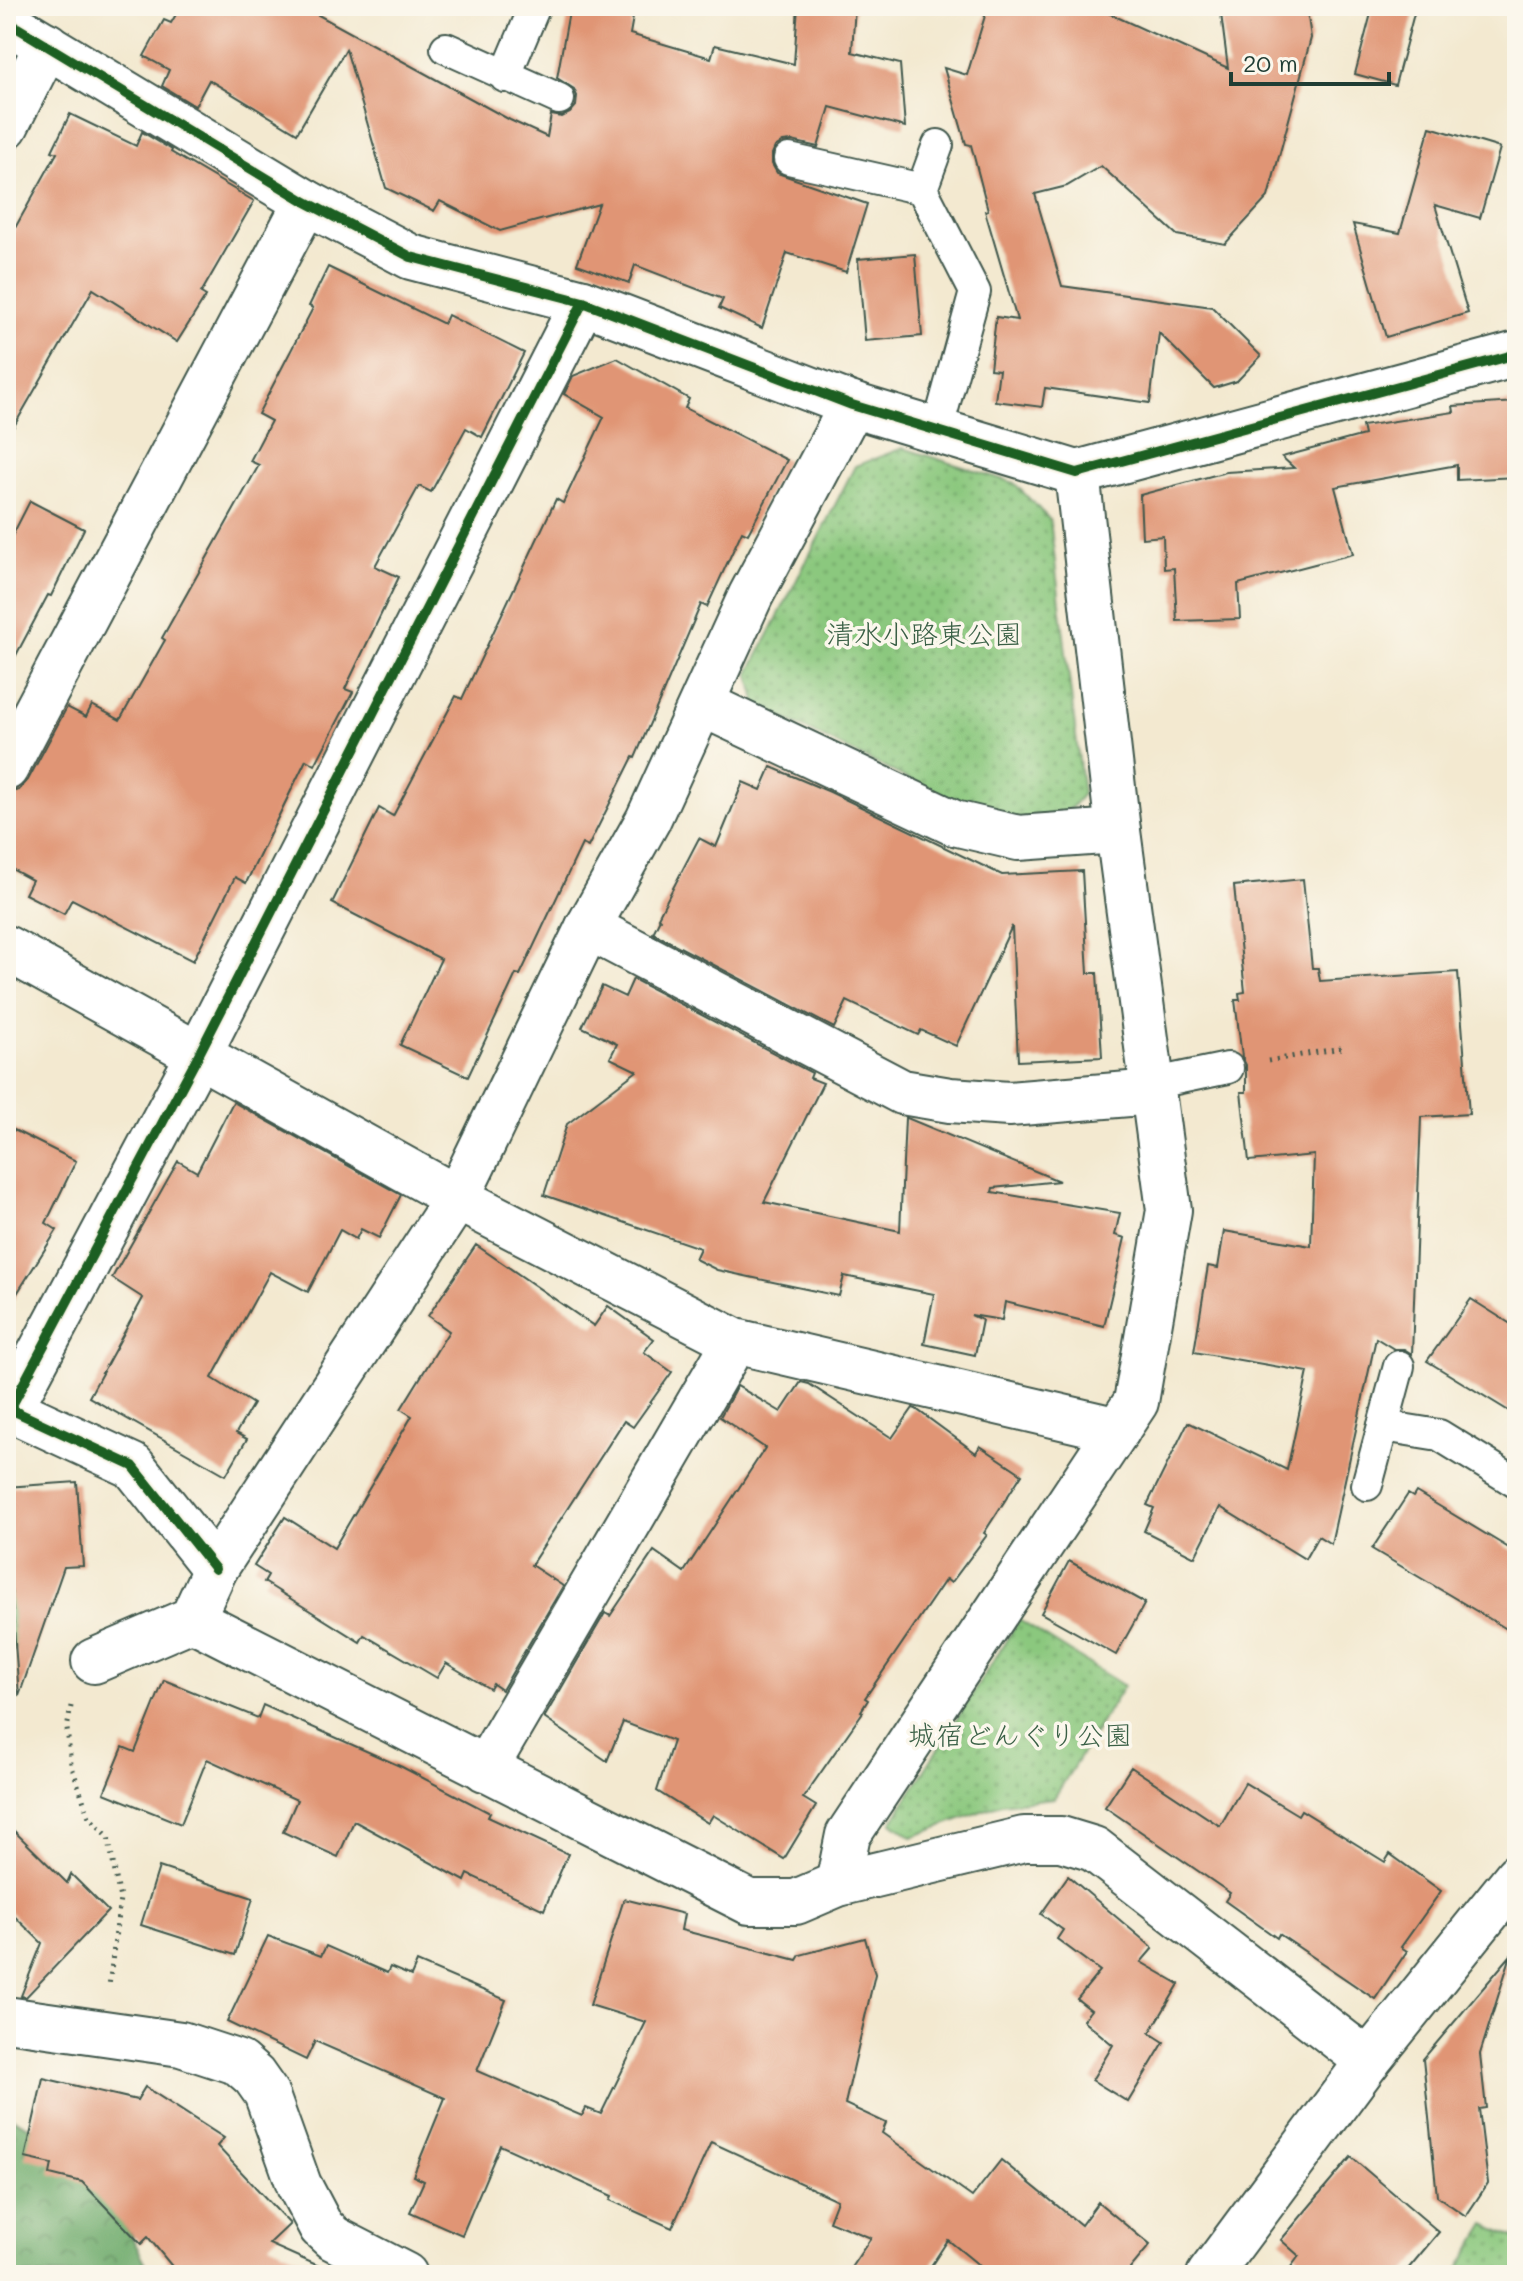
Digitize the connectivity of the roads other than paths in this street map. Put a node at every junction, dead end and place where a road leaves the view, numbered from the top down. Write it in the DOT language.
graph roads {
  1 [pos="535,6"];
  2 [pos="6,21"];
  3 [pos="47,45"];
  4 [pos="446,48"];
  5 [pos="505,77"];
  6 [pos="559,99"];
  7 [pos="6,126"];
  8 [pos="938,145"];
  9 [pos="789,159"];
  10 [pos="922,189"];
  11 [pos="306,202"];
  12 [pos="583,302"];
  13 [pos="1517,354"];
  14 [pos="852,405"];
  15 [pos="937,431"];
  16 [pos="1077,473"];
  17 [pos="702,704"];
  18 [pos="6,768"];
  19 [pos="1118,831"];
  20 [pos="588,927"];
  21 [pos="6,948"];
  22 [pos="199,1054"];
  23 [pos="1228,1068"];
  24 [pos="1152,1088"];
  25 [pos="457,1198"];
  26 [pos="735,1341"];
  27 [pos="1399,1366"];
  28 [pos="1383,1426"];
  29 [pos="1118,1430"];
  30 [pos="1517,1483"];
  31 [pos="1367,1485"];
  32 [pos="215,1569"];
  33 [pos="192,1619"];
  34 [pos="94,1661"];
  35 [pos="485,1769"];
  36 [pos="1517,1876"];
  37 [pos="838,1884"];
  38 [pos="6,2019"];
  39 [pos="1368,2061"];
  40 [pos="405,2275"];
  41 [pos="1209,2275"];
  1 -- 5 [label="lane"];
  2 -- 3 [label="street"];
  3 -- 7 [label="street"];
  3 -- 11 [label="street"];
  4 -- 5 [label="lane"];
  5 -- 6 [label="lane"];
  8 -- 10 [label="lane"];
  9 -- 10 [label="lane"];
  10 -- 15 [label="lane"];
  11 -- 12 [label="street"];
  11 -- 18 [label="street"];
  12 -- 14 [label="street"];
  12 -- 22 [label="street"];
  13 -- 16 [label="street"];
  14 -- 15 [label="street"];
  14 -- 17 [label="street"];
  15 -- 16 [label="street"];
  16 -- 19 [label="street"];
  17 -- 19 [label="street"];
  17 -- 20 [label="street"];
  19 -- 24 [label="street"];
  20 -- 24 [label="street"];
  20 -- 25 [label="street"];
  21 -- 22 [label="street"];
  22 -- 25 [label="street"];
  22 -- 32 [label="street"];
  23 -- 24 [label="lane"];
  24 -- 29 [label="street"];
  25 -- 26 [label="street"];
  25 -- 32 [label="street"];
  26 -- 29 [label="street"];
  26 -- 35 [label="street"];
  27 -- 28 [label="lane"];
  28 -- 30 [label="lane"];
  28 -- 31 [label="lane"];
  29 -- 37 [label="street"];
  32 -- 33 [label="street"];
  33 -- 34 [label="street"];
  33 -- 35 [label="street"];
  35 -- 37 [label="street"];
  36 -- 39 [label="street"];
  37 -- 39 [label="street"];
  38 -- 40 [label="street"];
  39 -- 41 [label="street"];
}
